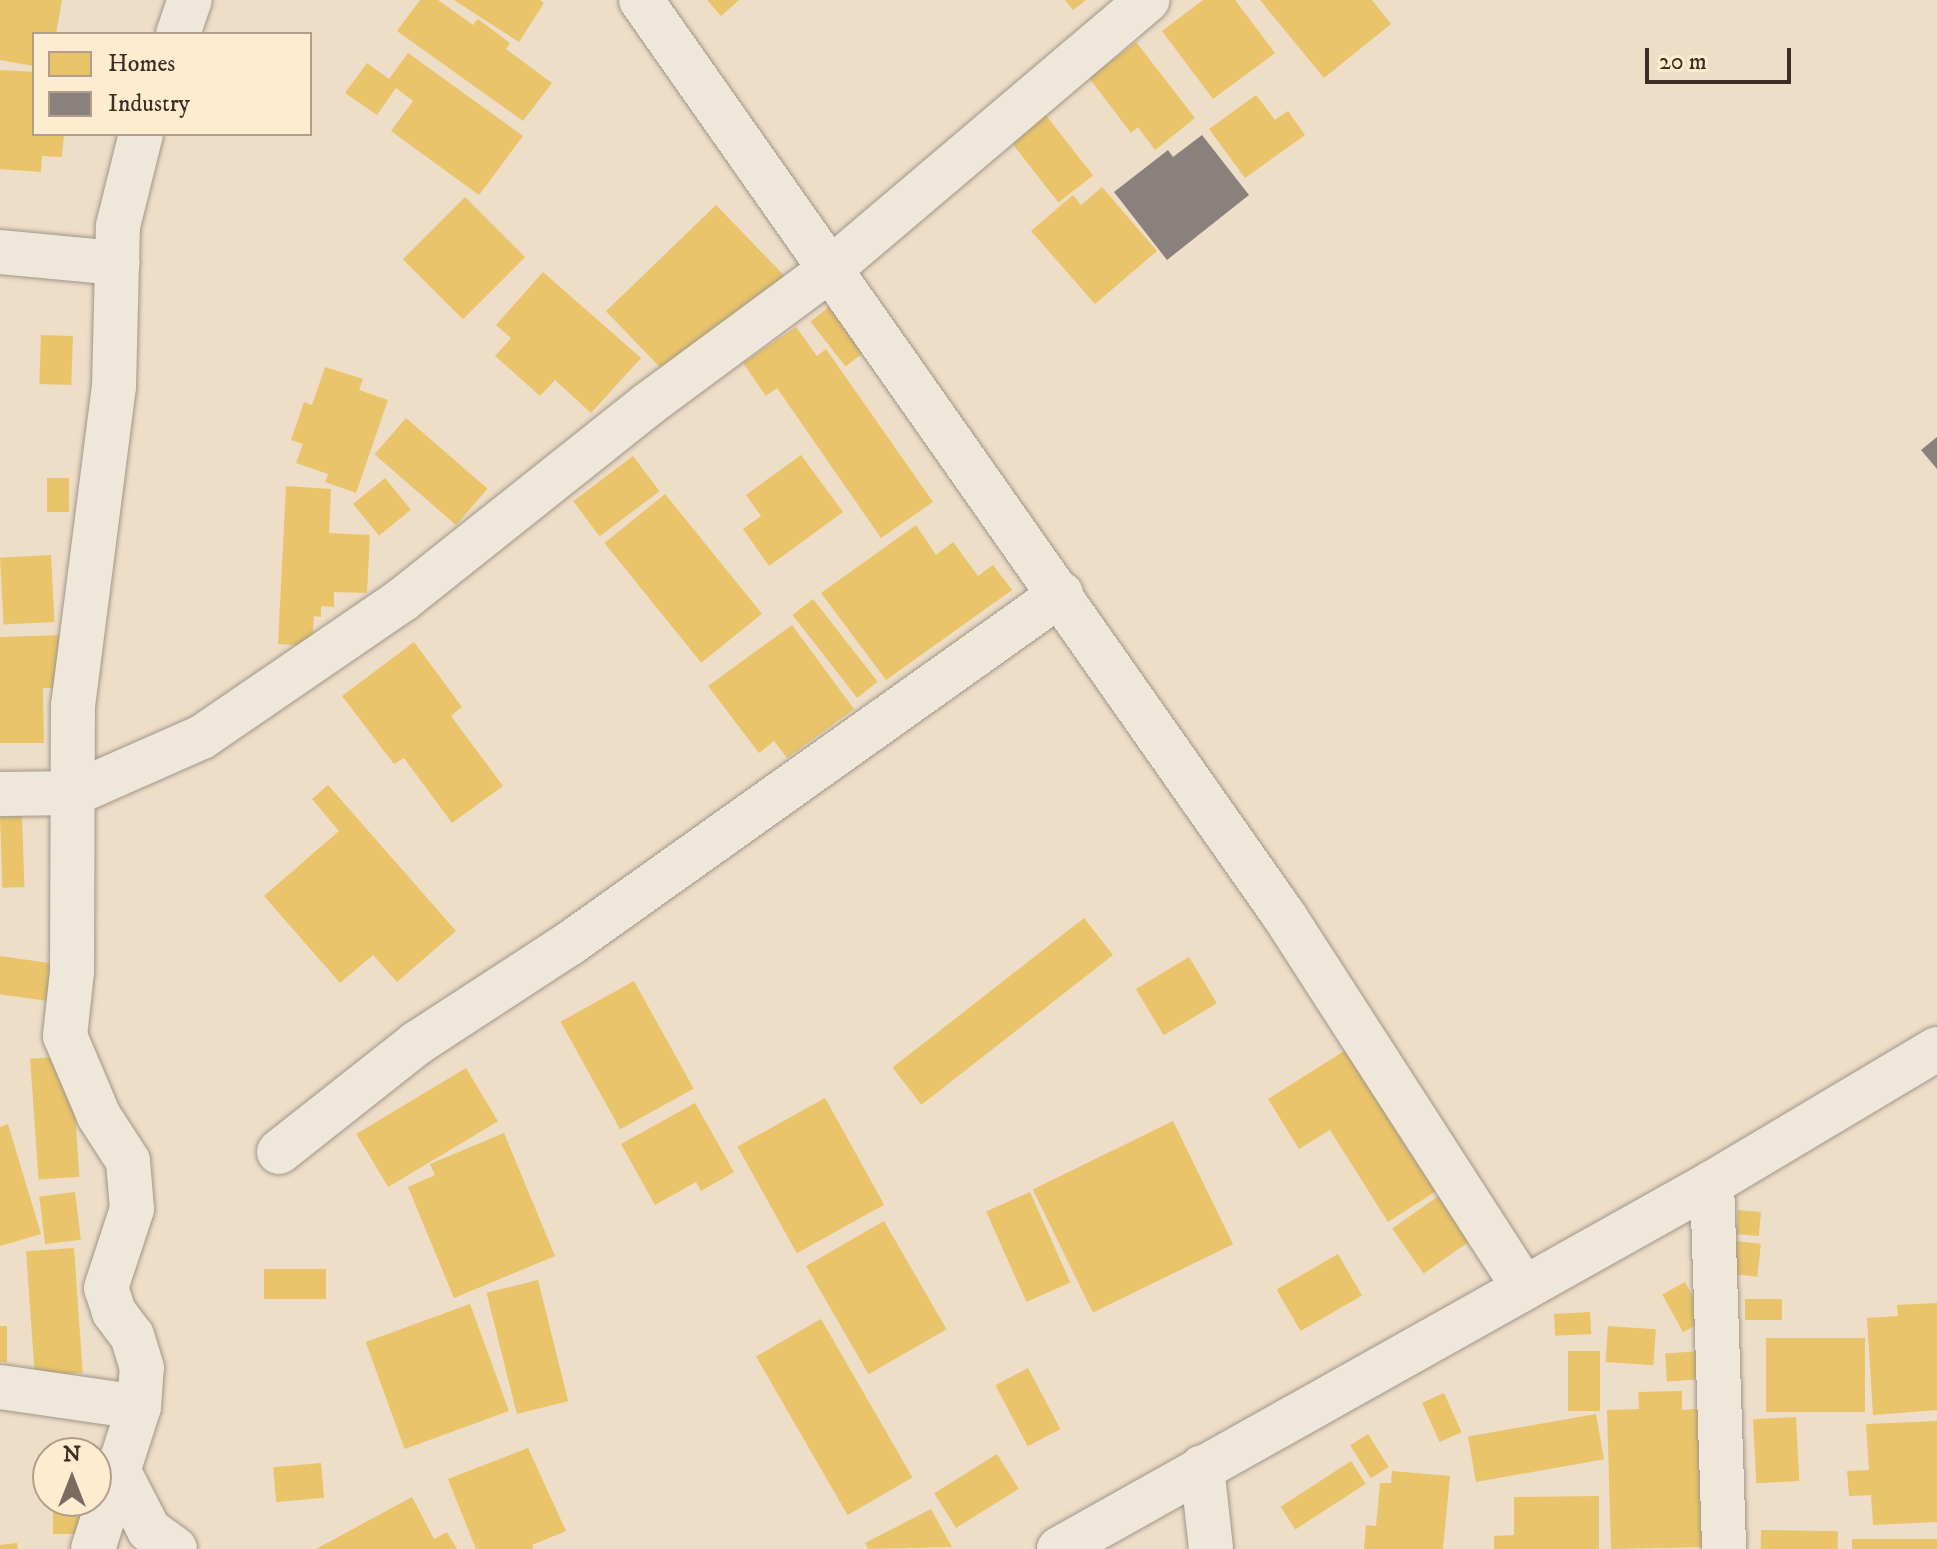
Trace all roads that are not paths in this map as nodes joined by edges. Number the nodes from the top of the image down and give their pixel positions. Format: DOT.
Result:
graph roads {
  1 [pos="190,0"];
  2 [pos="641,0"];
  3 [pos="1148,0"];
  4 [pos="179,32"];
  5 [pos="140,136"];
  6 [pos="0,252"];
  7 [pos="117,263"];
  8 [pos="828,271"];
  9 [pos="1061,594"];
  10 [pos="75,793"];
  11 [pos="0,794"];
  12 [pos="1937,1049"];
  13 [pos="279,1152"];
  14 [pos="1712,1183"];
  15 [pos="1522,1285"];
  16 [pos="0,1387"];
  17 [pos="139,1407"];
  18 [pos="116,1466"];
  19 [pos="1202,1467"];
  20 [pos="93,1549"];
  21 [pos="175,1549"];
  22 [pos="1059,1549"];
  23 [pos="1211,1549"];
  24 [pos="1724,1549"];
  1 -- 4 [label="street"];
  2 -- 8 [label="street"];
  3 -- 8 [label="street"];
  5 -- 7 [label="street"];
  6 -- 7 [label="street"];
  7 -- 10 [label="street"];
  8 -- 9 [label="street"];
  8 -- 10 [label="street"];
  9 -- 13 [label="street"];
  9 -- 15 [label="street"];
  10 -- 11 [label="street"];
  10 -- 17 [label="street"];
  12 -- 14 [label="street"];
  14 -- 15 [label="street"];
  14 -- 24 [label="street"];
  15 -- 19 [label="street"];
  16 -- 17 [label="street"];
  17 -- 18 [label="street"];
  18 -- 20 [label="street"];
  18 -- 21 [label="street"];
  19 -- 22 [label="street"];
  19 -- 23 [label="street"];
}
